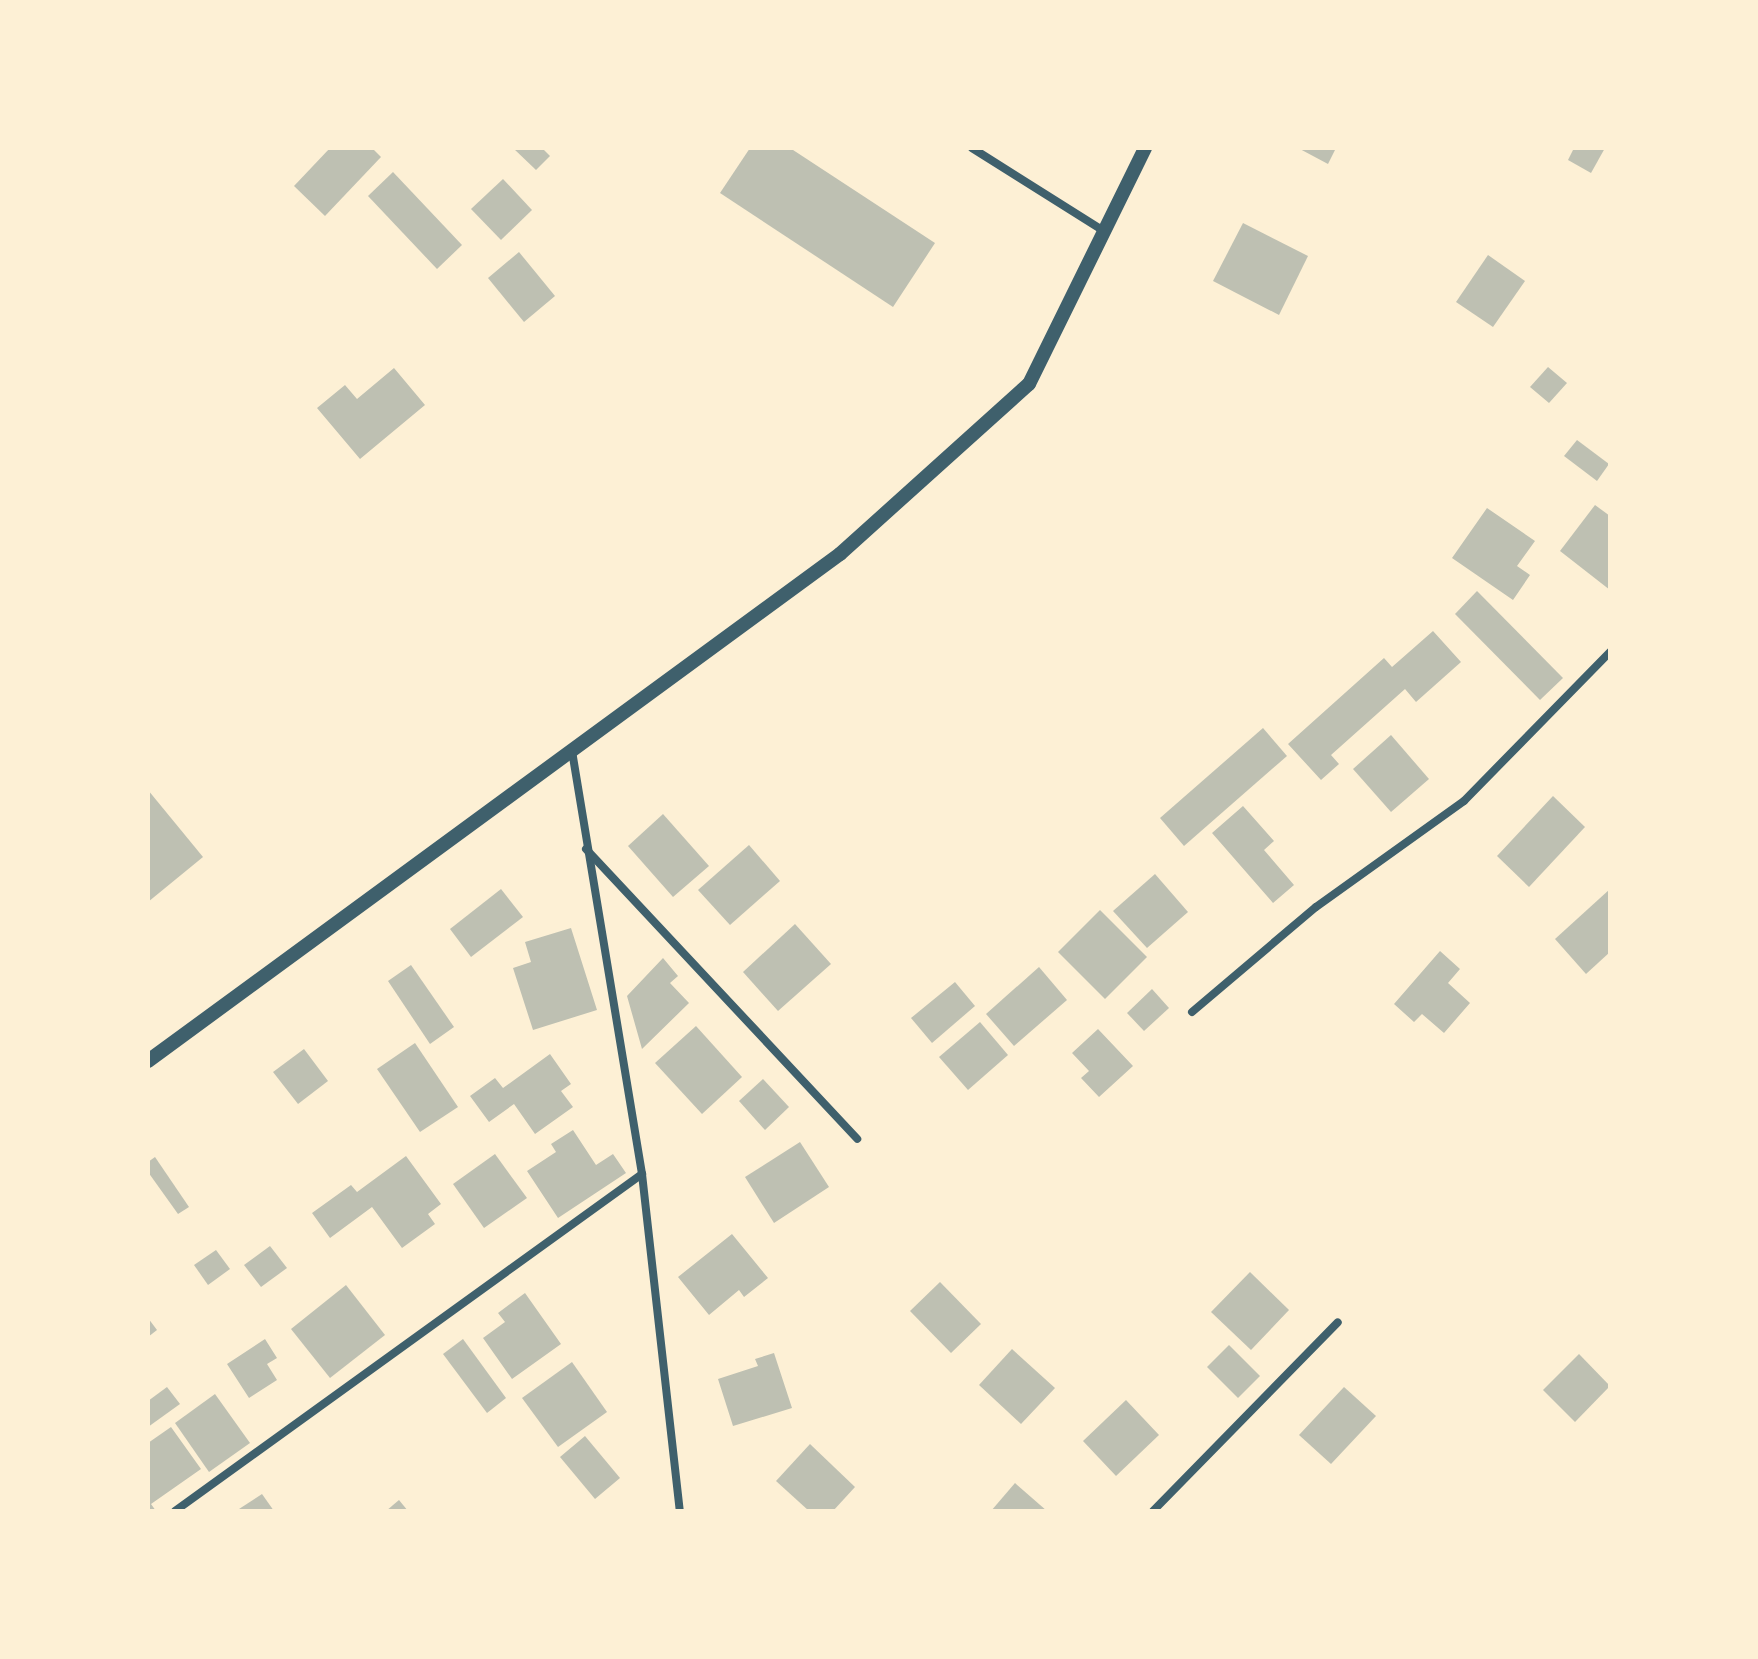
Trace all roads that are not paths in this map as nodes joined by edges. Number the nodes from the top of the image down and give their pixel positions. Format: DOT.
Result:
graph roads {
  1 [pos="972,148"];
  2 [pos="1145,148"];
  3 [pos="1104,231"];
  4 [pos="1610,652"];
  5 [pos="572,750"];
  6 [pos="585,848"];
  7 [pos="1192,1012"];
  8 [pos="148,1061"];
  9 [pos="857,1139"];
  10 [pos="642,1174"];
  11 [pos="1338,1322"];
  12 [pos="175,1511"];
  13 [pos="680,1511"];
  14 [pos="1153,1511"];
  1 -- 3 [label="street"];
  2 -- 3 [label="street"];
  3 -- 5 [label="street"];
  4 -- 7 [label="street"];
  5 -- 6 [label="street"];
  5 -- 8 [label="street"];
  6 -- 9 [label="street"];
  6 -- 10 [label="street"];
  10 -- 12 [label="street"];
  10 -- 13 [label="street"];
  11 -- 14 [label="street"];
}
